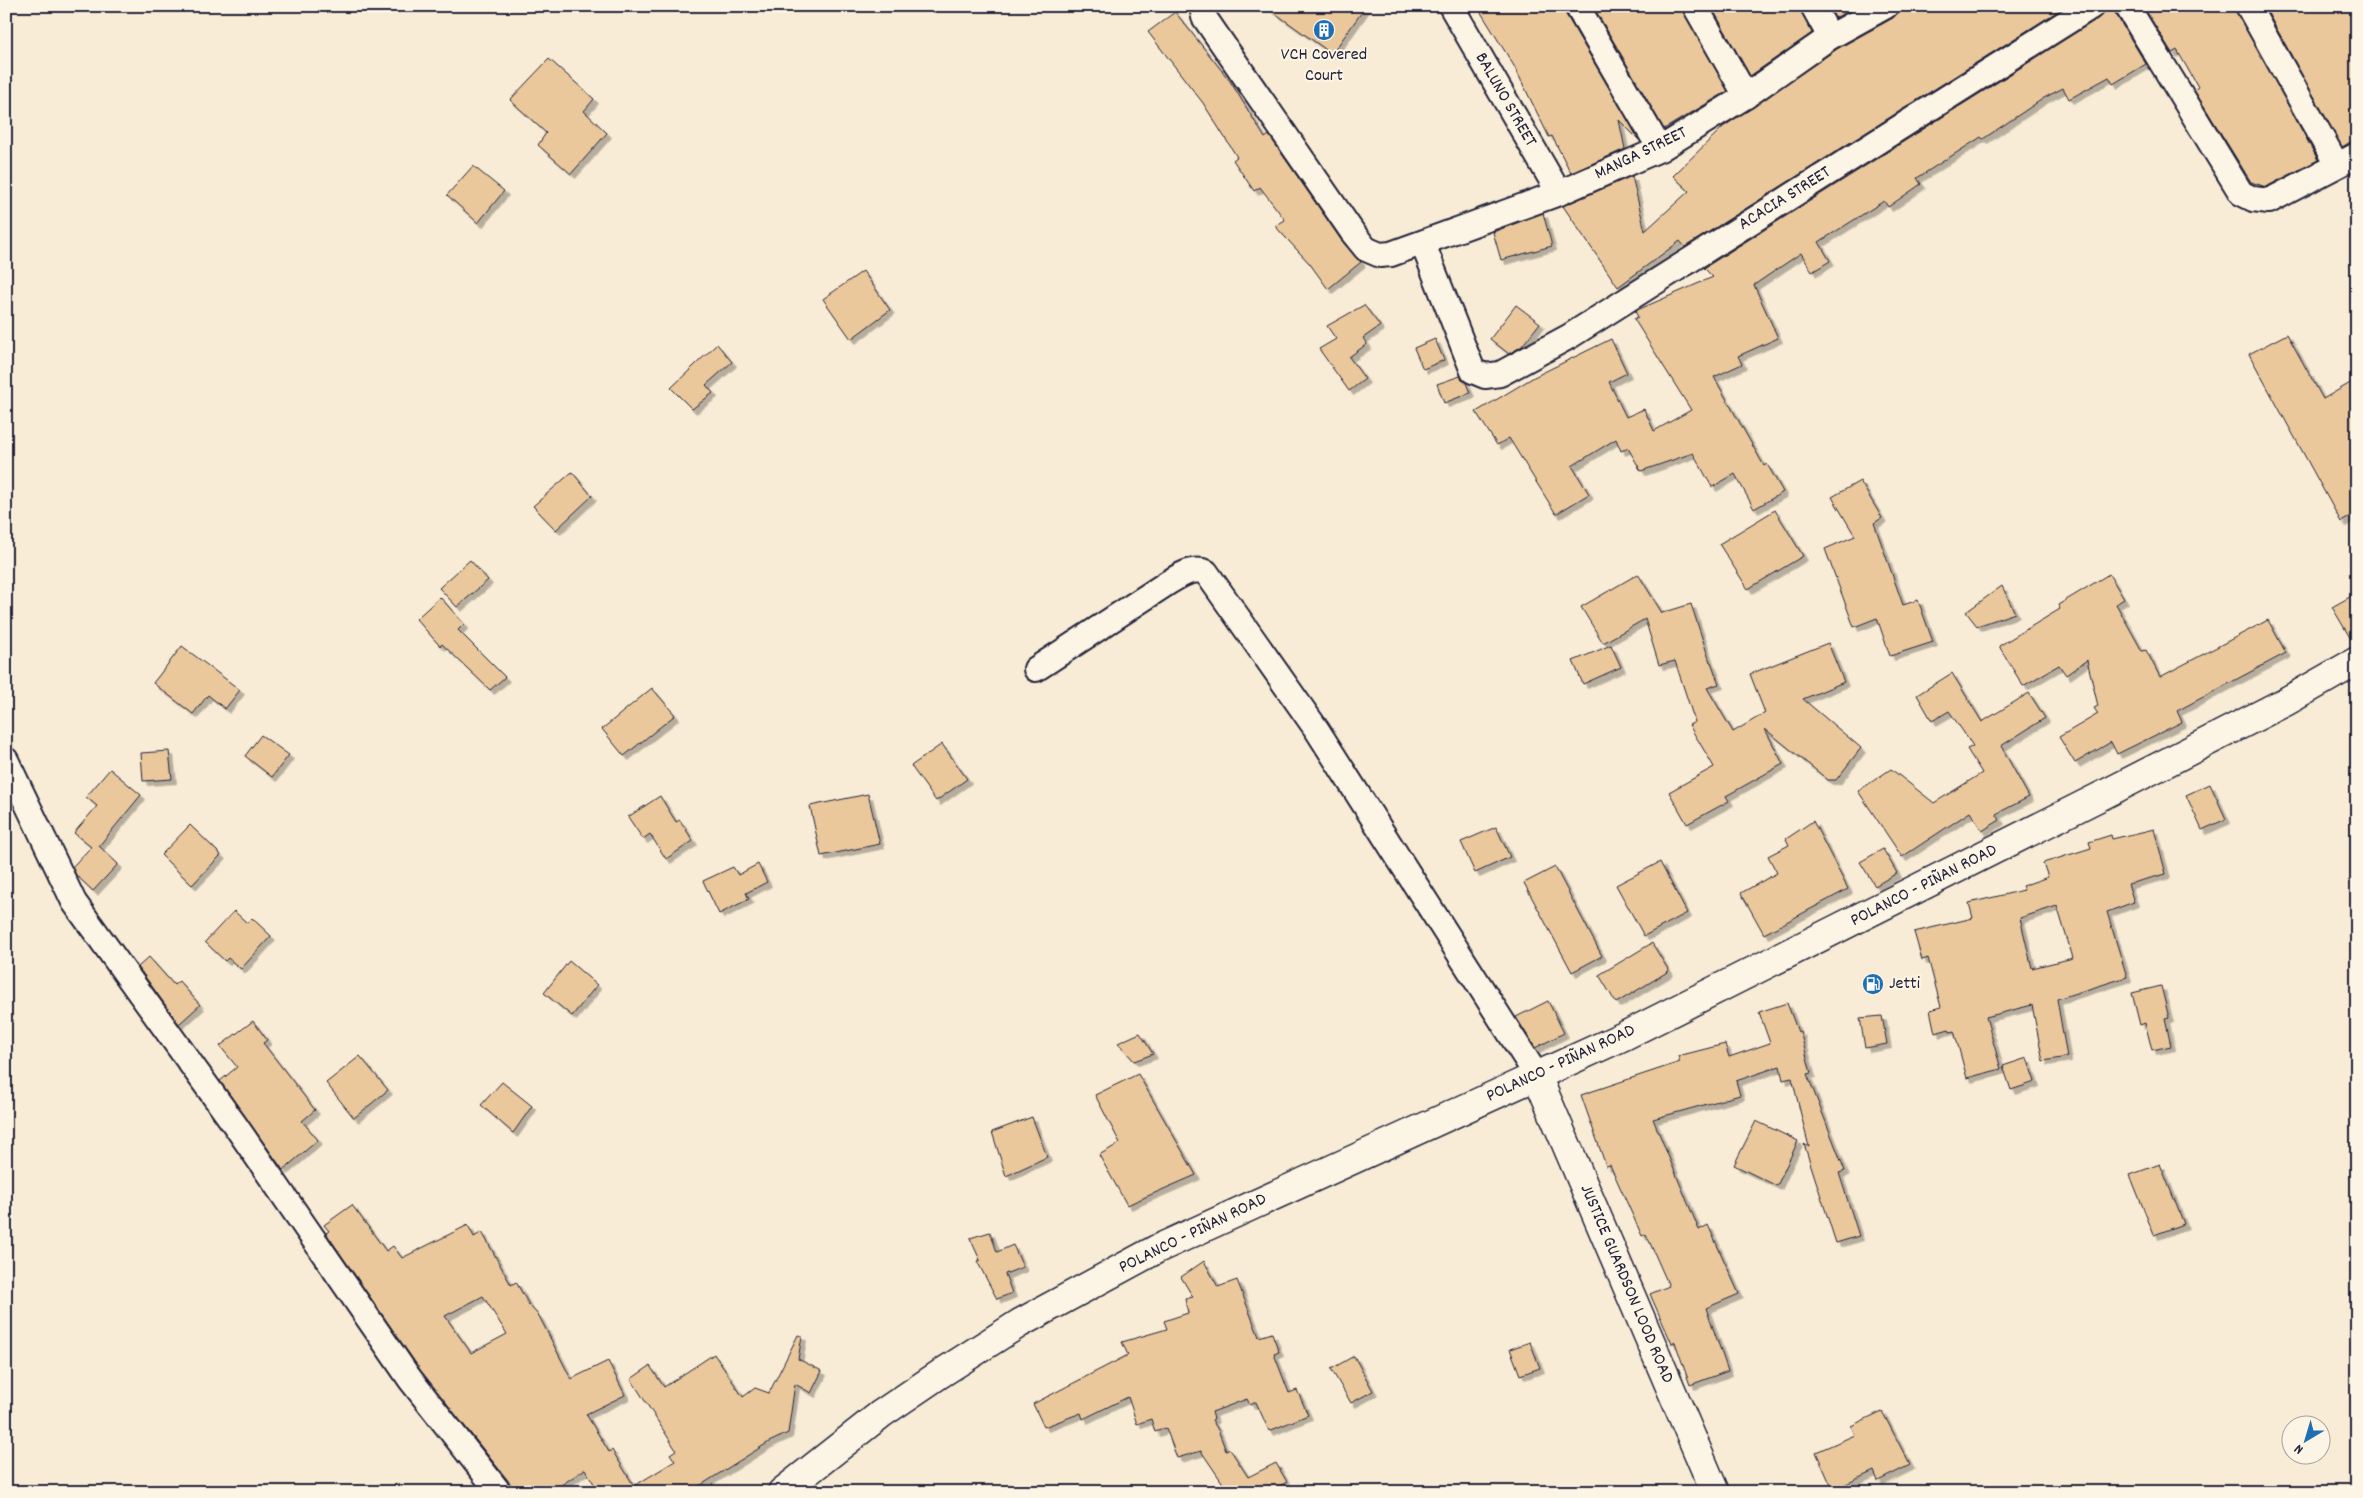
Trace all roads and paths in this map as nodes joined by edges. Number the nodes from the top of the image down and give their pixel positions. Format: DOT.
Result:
graph roads {
  1 [pos="1202,6"];
  2 [pos="1451,6"];
  3 [pos="1577,6"];
  4 [pos="1695,6"];
  5 [pos="1813,6"];
  6 [pos="1886,6"];
  7 [pos="2092,6"];
  8 [pos="2127,6"];
  9 [pos="2248,6"];
  10 [pos="1830,37"];
  11 [pos="1746,96"];
  12 [pos="1660,149"];
  13 [pos="2347,160"];
  14 [pos="1559,193"];
  15 [pos="1423,244"];
  16 [pos="2357,662"];
  17 [pos="1036,668"];
  18 [pos="6,760"];
  19 [pos="1536,1076"];
  20 [pos="499,1492"];
  21 [pos="782,1492"];
  22 [pos="1714,1492"];
  1 -- 15 [label="street, MANGA STREET"];
  2 -- 14 [label="street, BALUNO STREET"];
  3 -- 12 [label="street"];
  4 -- 11 [label="street"];
  5 -- 10 [label="street"];
  6 -- 10 [label="street, MANGA STREET"];
  7 -- 15 [label="street, ACACIA STREET"];
  8 -- 13 [label="street"];
  9 -- 13 [label="street"];
  10 -- 11 [label="street, MANGA STREET"];
  11 -- 12 [label="street, MANGA STREET"];
  12 -- 14 [label="street, MANGA STREET"];
  14 -- 15 [label="street, MANGA STREET"];
  16 -- 19 [label="main road, POLANCO - PIÑAN ROAD"];
  17 -- 19 [label="street"];
  18 -- 20 [label="street"];
  19 -- 21 [label="main road, POLANCO - PIÑAN ROAD"];
  19 -- 22 [label="main road, JUSTICE GUARDSON LOOD ROAD"];
}
